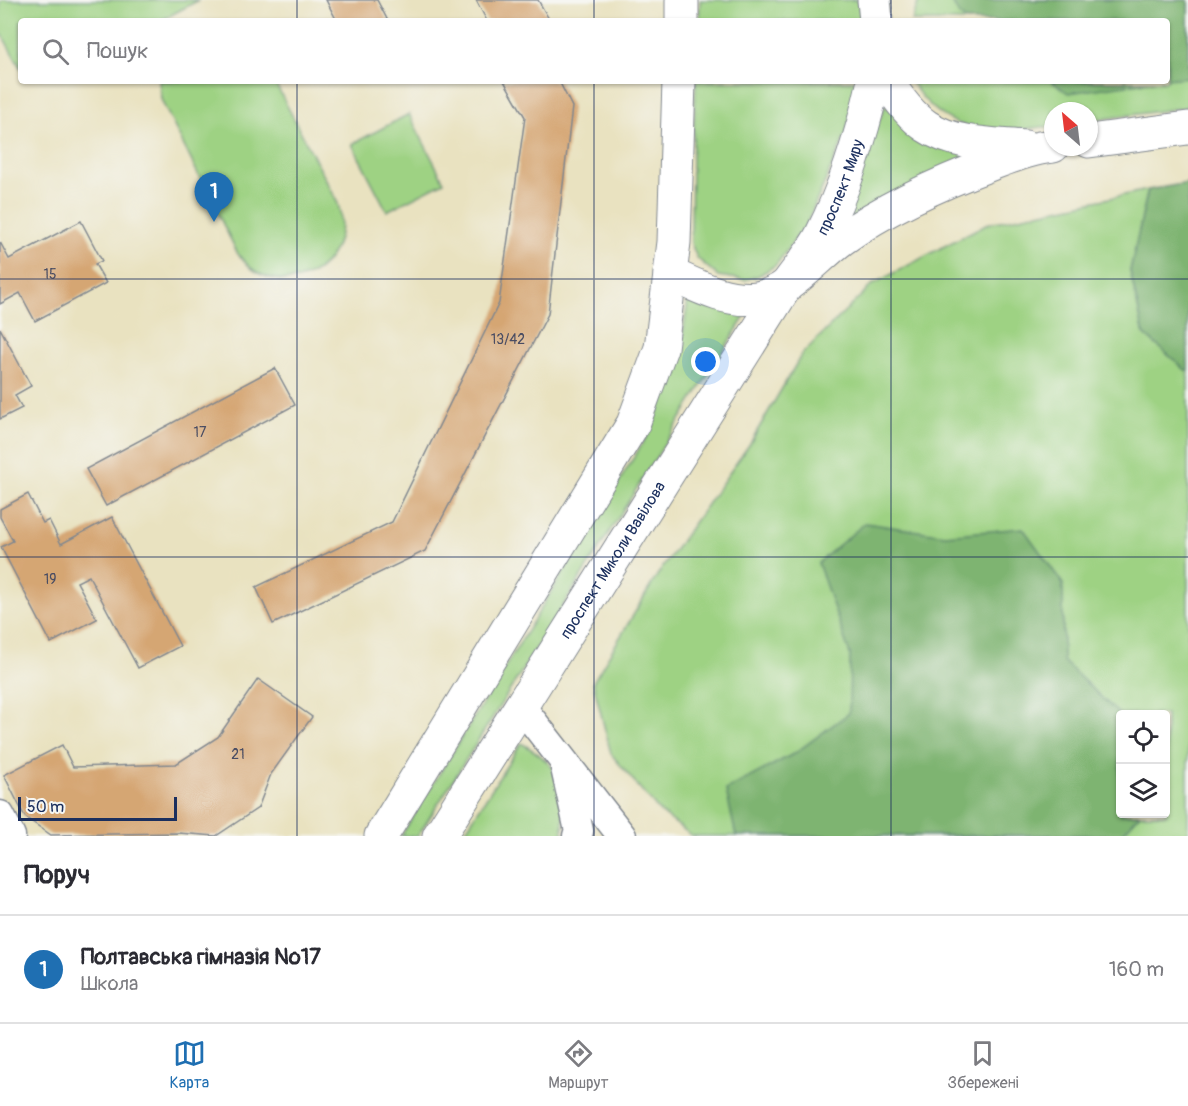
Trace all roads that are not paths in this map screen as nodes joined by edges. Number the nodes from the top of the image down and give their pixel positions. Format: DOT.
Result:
graph roads {
  1 [pos="682,0"];
  2 [pos="874,0"];
  3 [pos="681,18"];
  4 [pos="876,18"];
  5 [pos="679,84"];
  6 [pos="873,84"];
  7 [pos="889,84"];
  8 [pos="1188,128"];
  9 [pos="1098,140"];
  10 [pos="1044,147"];
  11 [pos="670,274"];
  12 [pos="786,286"];
  13 [pos="520,705"];
  14 [pos="563,760"];
  15 [pos="0,815"];
  16 [pos="11,836"];
  17 [pos="381,836"];
  18 [pos="439,836"];
  19 [pos="577,836"];
  20 [pos="622,836"];
  1 -- 3 [label="main road"];
  2 -- 4 [label="main road"];
  5 -- 11 [label="main road"];
  6 -- 12 [label="main road, проспект Миру"];
  7 -- 10 [label="main road"];
  8 -- 9 [label="main road"];
  10 -- 12 [label="main road"];
  11 -- 12 [label="main road"];
  11 -- 17 [label="main road"];
  12 -- 13 [label="main road, проспект Миколи Вавілова"];
  13 -- 14 [label="street"];
  13 -- 18 [label="main road, проспект Миколи Вавілова"];
  14 -- 19 [label="street"];
  14 -- 20 [label="street"];
  15 -- 16 [label="street"];
}
